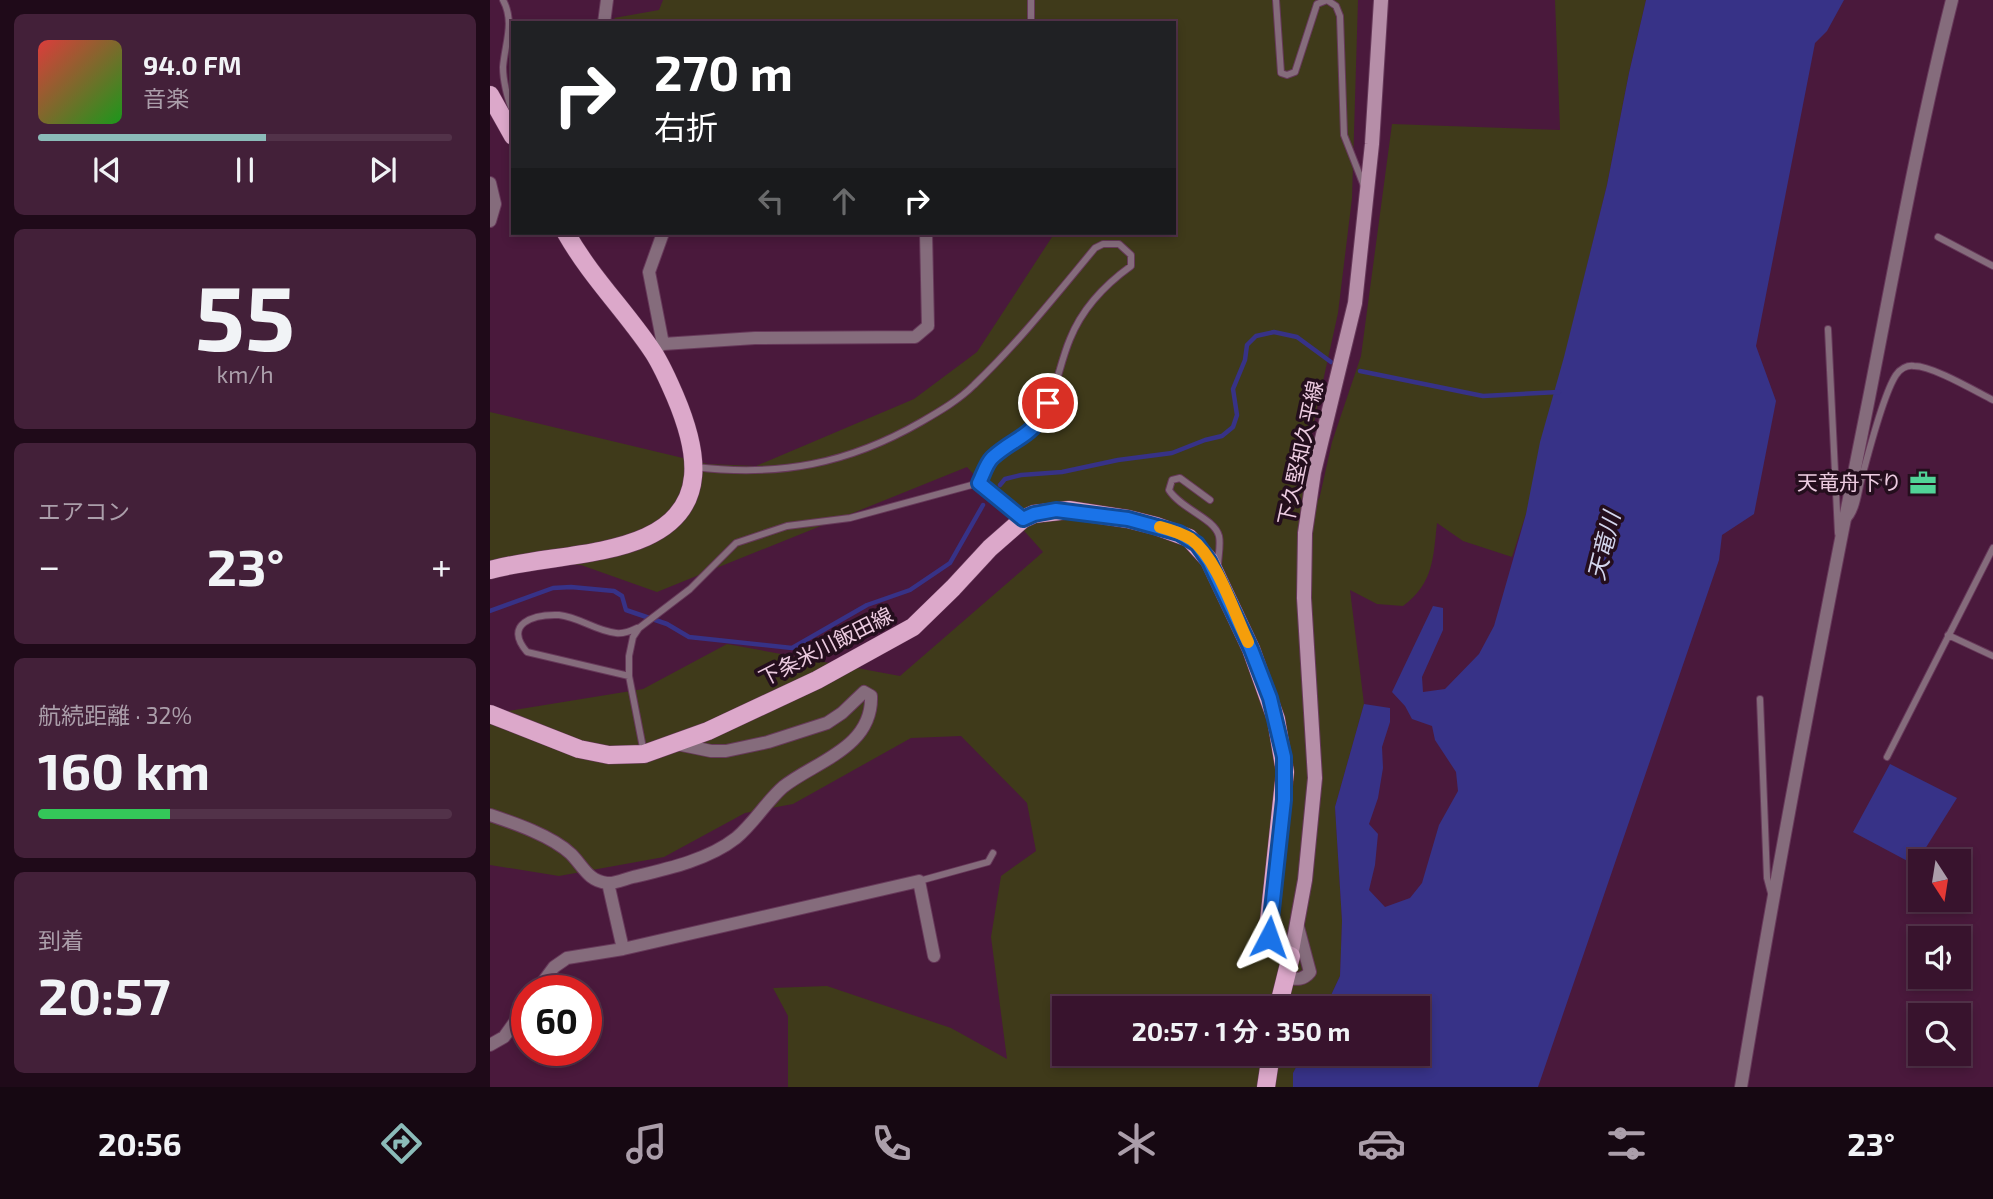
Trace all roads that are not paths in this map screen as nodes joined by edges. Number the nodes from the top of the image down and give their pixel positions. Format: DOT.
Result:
graph roads {
  1 [pos="503,0"];
  2 [pos="607,0"];
  3 [pos="1031,0"];
  4 [pos="1276,0"];
  5 [pos="1381,0"];
  6 [pos="1952,0"];
  7 [pos="604,21"];
  8 [pos="1031,21"];
  9 [pos="490,95"];
  10 [pos="511,103"];
  11 [pos="511,132"];
  12 [pos="490,183"];
  13 [pos="1367,192"];
  14 [pos="490,221"];
  15 [pos="567,235"];
  16 [pos="662,235"];
  17 [pos="926,235"];
  18 [pos="1938,237"];
  19 [pos="1993,266"];
  20 [pos="1828,329"];
  21 [pos="657,347"];
  22 [pos="1993,400"];
  23 [pos="695,467"];
  24 [pos="1862,474"];
  25 [pos="1888,480"];
  26 [pos="979,483"];
  27 [pos="1210,500"];
  28 [pos="1023,519"];
  29 [pos="1844,523"];
  30 [pos="1993,548"];
  31 [pos="1838,549"];
  32 [pos="490,570"];
  33 [pos="1218,578"];
  34 [pos="641,626"];
  35 [pos="1948,635"];
  36 [pos="1993,656"];
  37 [pos="629,676"];
  38 [pos="1760,699"];
  39 [pos="490,714"];
  40 [pos="677,744"];
  41 [pos="644,754"];
  42 [pos="1886,757"];
  43 [pos="490,815"];
  44 [pos="992,853"];
  45 [pos="919,881"];
  46 [pos="608,883"];
  47 [pos="1772,897"];
  48 [pos="1298,926"];
  49 [pos="623,949"];
  50 [pos="934,956"];
  51 [pos="1291,956"];
  52 [pos="548,975"];
  53 [pos="1284,978"];
  54 [pos="1280,996"];
  55 [pos="511,1027"];
  56 [pos="490,1045"];
  57 [pos="1269,1066"];
  58 [pos="1266,1087"];
  59 [pos="1741,1087"];
  1 -- 10 [label="lane"];
  2 -- 7 [label="street"];
  3 -- 8 [label="lane"];
  4 -- 13 [label="lane"];
  5 -- 13 [label="main road, 下久堅知久平線"];
  6 -- 29 [label="street"];
  9 -- 11 [label="main road"];
  12 -- 14 [label="street"];
  13 -- 48 [label="main road, 下久堅知久平線"];
  15 -- 21 [label="main road"];
  16 -- 21 [label="street"];
  17 -- 21 [label="street"];
  18 -- 19 [label="lane"];
  20 -- 31 [label="lane"];
  21 -- 23 [label="main road"];
  22 -- 24 [label="lane"];
  23 -- 26 [label="lane"];
  23 -- 32 [label="main road"];
  24 -- 25 [label="lane"];
  24 -- 29 [label="lane"];
  26 -- 28 [label="lane"];
  26 -- 34 [label="lane"];
  27 -- 33 [label="lane"];
  28 -- 33 [label="main road, 下条米川飯田線"];
  28 -- 40 [label="main road, 下条米川飯田線"];
  29 -- 31 [label="street"];
  30 -- 35 [label="lane"];
  31 -- 47 [label="street"];
  33 -- 51 [label="main road, 下条米川飯田線"];
  34 -- 37 [label="lane"];
  34 -- 37 [label="lane"];
  35 -- 36 [label="lane"];
  35 -- 42 [label="lane"];
  37 -- 41 [label="lane"];
  38 -- 47 [label="lane"];
  39 -- 41 [label="main road, 下条米川飯田線"];
  40 -- 41 [label="main road, 下条米川飯田線"];
  40 -- 46 [label="street"];
  43 -- 46 [label="street"];
  44 -- 45 [label="lane"];
  45 -- 49 [label="street"];
  45 -- 50 [label="street"];
  46 -- 49 [label="street"];
  47 -- 59 [label="street"];
  48 -- 51 [label="main road, 下久堅知久平線"];
  48 -- 53 [label="street"];
  49 -- 52 [label="street"];
  51 -- 53 [label="main road"];
  53 -- 54 [label="main road"];
  55 -- 56 [label="street"];
  57 -- 58 [label="main road"];
}
